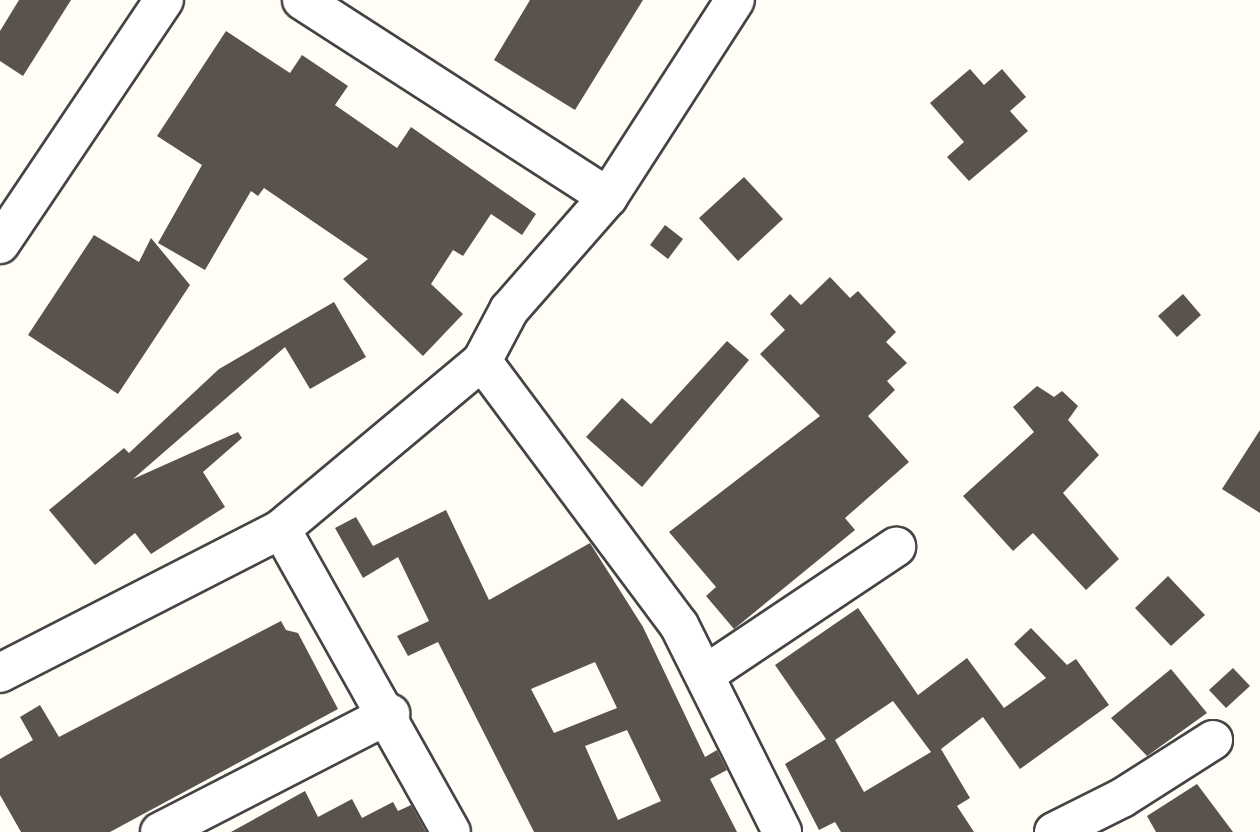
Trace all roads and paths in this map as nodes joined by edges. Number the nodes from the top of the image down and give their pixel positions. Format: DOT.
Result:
graph roads {
  1 [pos="164,0"];
  2 [pos="302,0"];
  3 [pos="736,0"];
  4 [pos="608,197"];
  5 [pos="0,244"];
  6 [pos="482,361"];
  7 [pos="281,529"];
  8 [pos="896,547"];
  9 [pos="0,673"];
  10 [pos="706,674"];
  11 [pos="390,714"];
  12 [pos="1213,740"];
  13 [pos="160,832"];
  14 [pos="451,832"];
  15 [pos="782,832"];
  16 [pos="1054,832"];
  1 -- 5 [label="street"];
  2 -- 4 [label="street"];
  3 -- 4 [label="street"];
  4 -- 6 [label="street"];
  6 -- 7 [label="street"];
  6 -- 10 [label="street"];
  7 -- 9 [label="street"];
  7 -- 11 [label="street"];
  8 -- 10 [label="street"];
  10 -- 15 [label="street"];
  11 -- 13 [label="street"];
  11 -- 14 [label="street"];
  12 -- 16 [label="street"];
}
